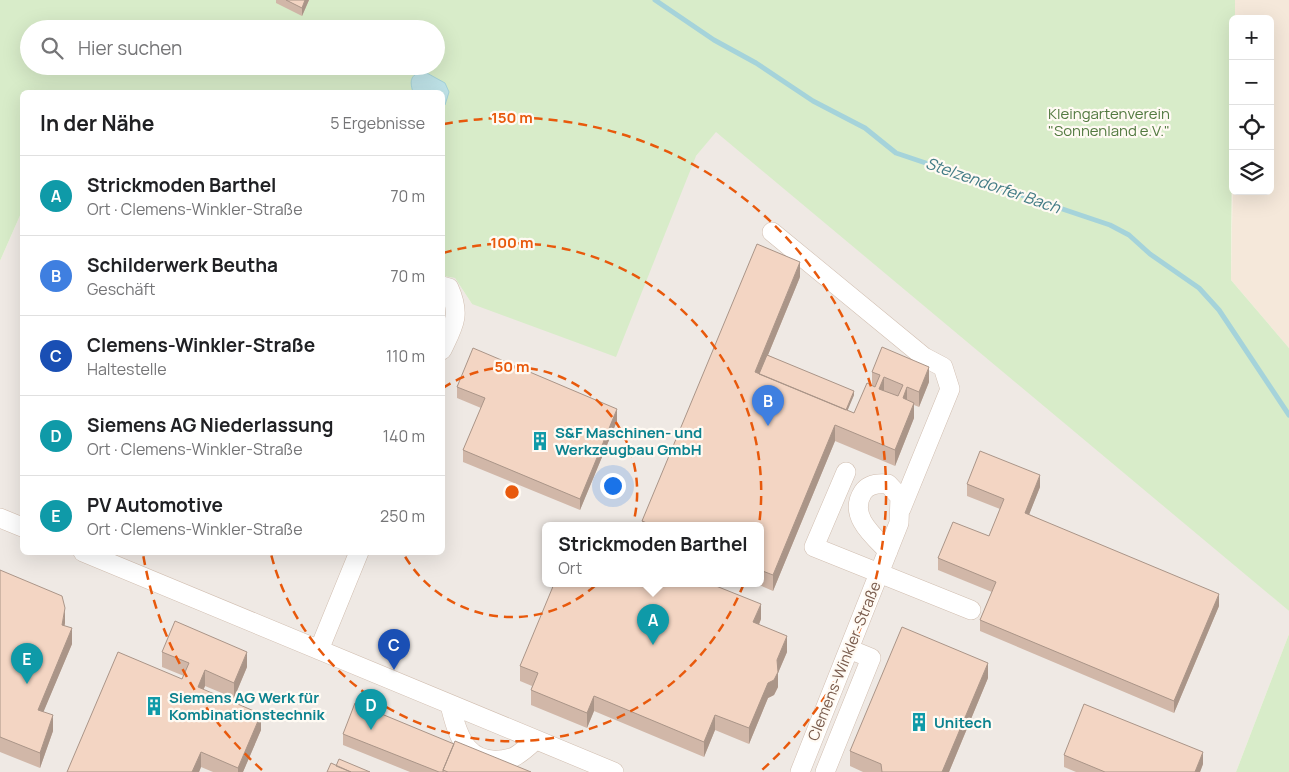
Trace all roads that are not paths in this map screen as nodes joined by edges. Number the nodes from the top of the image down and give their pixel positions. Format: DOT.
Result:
graph roads {
  1 [pos="772,232"];
  2 [pos="445,287"];
  3 [pos="445,343"];
  4 [pos="846,472"];
  5 [pos="901,509"];
  6 [pos="0,518"];
  7 [pos="20,526"];
  8 [pos="888,551"];
  9 [pos="90,555"];
  10 [pos="358,555"];
  11 [pos="879,574"];
  12 [pos="970,610"];
  13 [pos="849,649"];
  14 [pos="318,650"];
  15 [pos="450,705"];
  16 [pos="536,740"];
  17 [pos="614,772"];
  18 [pos="800,772"];
  19 [pos="826,772"];
  1 -- 5 [label="street, Clemens-Winkler-Straße"];
  2 -- 3 [label="street"];
  4 -- 11 [label="street"];
  5 -- 8 [label="street, Clemens-Winkler-Straße"];
  5 -- 8 [label="street"];
  6 -- 7 [label="street"];
  8 -- 11 [label="street, Clemens-Winkler-Straße"];
  9 -- 14 [label="street"];
  10 -- 14 [label="street"];
  11 -- 12 [label="street"];
  11 -- 13 [label="street, Clemens-Winkler-Straße"];
  13 -- 18 [label="street, Clemens-Winkler-Straße"];
  13 -- 19 [label="street"];
  14 -- 15 [label="street"];
  15 -- 16 [label="street"];
  15 -- 16 [label="street"];
  16 -- 17 [label="street"];
}
